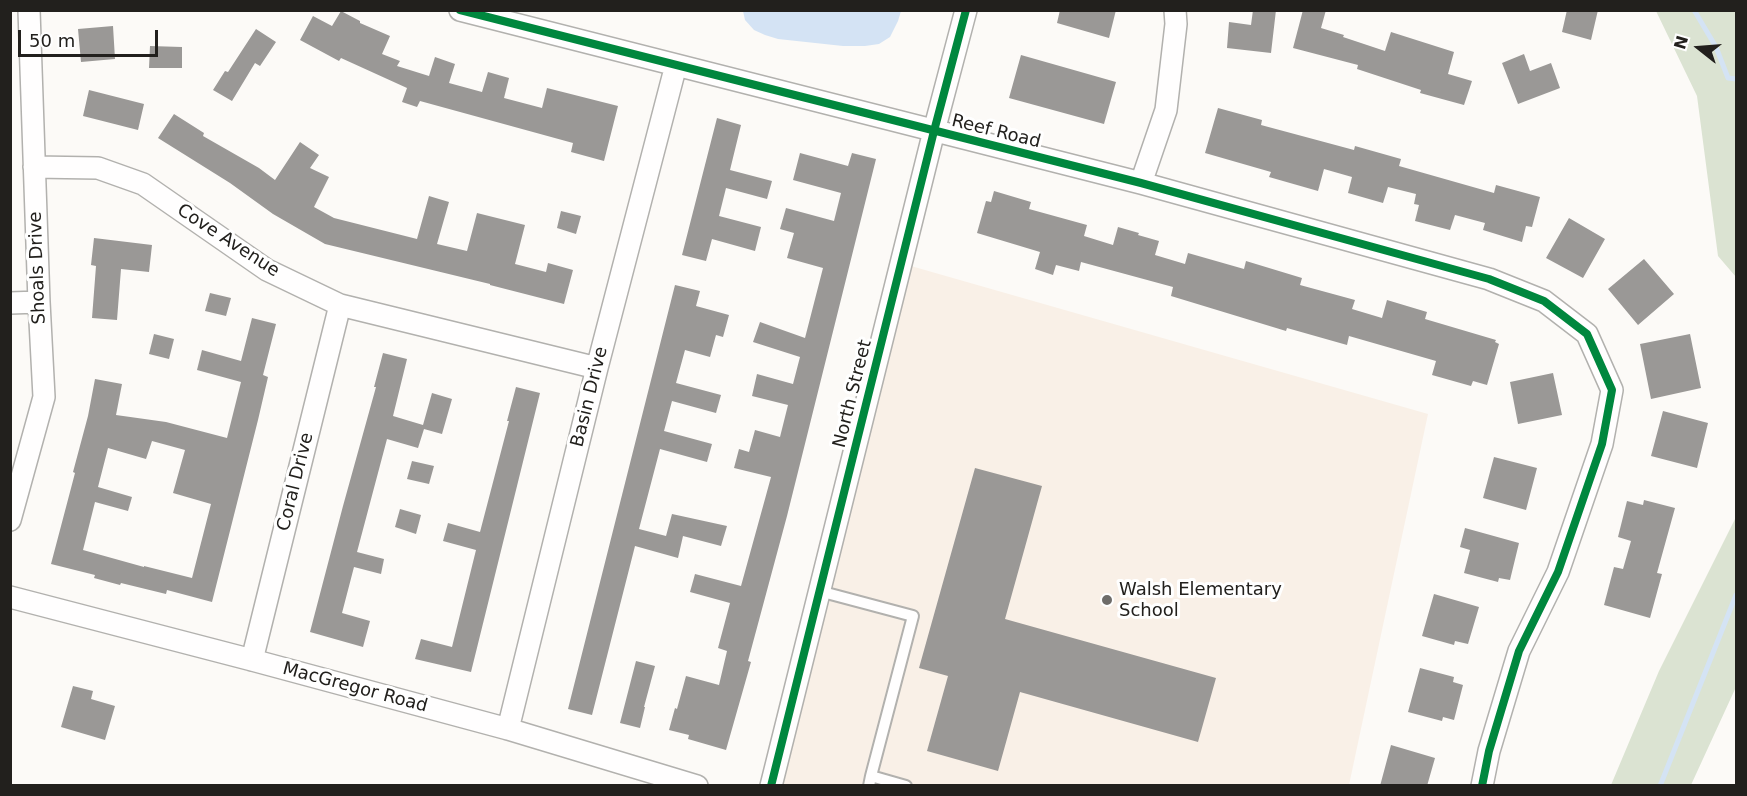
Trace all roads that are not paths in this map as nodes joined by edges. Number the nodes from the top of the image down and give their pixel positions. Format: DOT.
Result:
graph roads {
  1 [pos="29,10"];
  2 [pos="460,10"];
  3 [pos="966,10"];
  4 [pos="1175,10"];
  5 [pos="676,65"];
  6 [pos="934,131"];
  7 [pos="34,167"];
  8 [pos="1142,183"];
  9 [pos="39,302"];
  10 [pos="10,303"];
  11 [pos="340,305"];
  12 [pos="597,368"];
  13 [pos="10,520"];
  14 [pos="819,591"];
  15 [pos="10,597"];
  16 [pos="252,660"];
  17 [pos="508,729"];
  18 [pos="870,781"];
  19 [pos="697,786"];
  20 [pos="771,786"];
  21 [pos="906,786"];
  22 [pos="1482,786"];
  1 -- 7 [label="street, Shoals Drive"];
  2 -- 5 [label="street, Reef Road"];
  3 -- 6 [label="street, North Street"];
  4 -- 8 [label="street"];
  5 -- 6 [label="street, Reef Road"];
  5 -- 12 [label="street, Basin Drive"];
  6 -- 8 [label="street, Reef Road"];
  6 -- 14 [label="street, North Street"];
  7 -- 9 [label="street, Shoals Drive"];
  7 -- 11 [label="street, Cove Avenue"];
  8 -- 22 [label="street, Reef Road"];
  9 -- 10 [label="street"];
  9 -- 13 [label="street, Shoals Drive"];
  11 -- 12 [label="street, Cove Avenue"];
  11 -- 16 [label="street, Coral Drive"];
  12 -- 17 [label="street, Basin Drive"];
  14 -- 18 [label="lane"];
  14 -- 20 [label="street, North Street"];
  15 -- 16 [label="street, MacGregor Road"];
  16 -- 17 [label="street, MacGregor Road"];
  17 -- 19 [label="street, MacGregor Road"];
  18 -- 21 [label="lane"];
}
